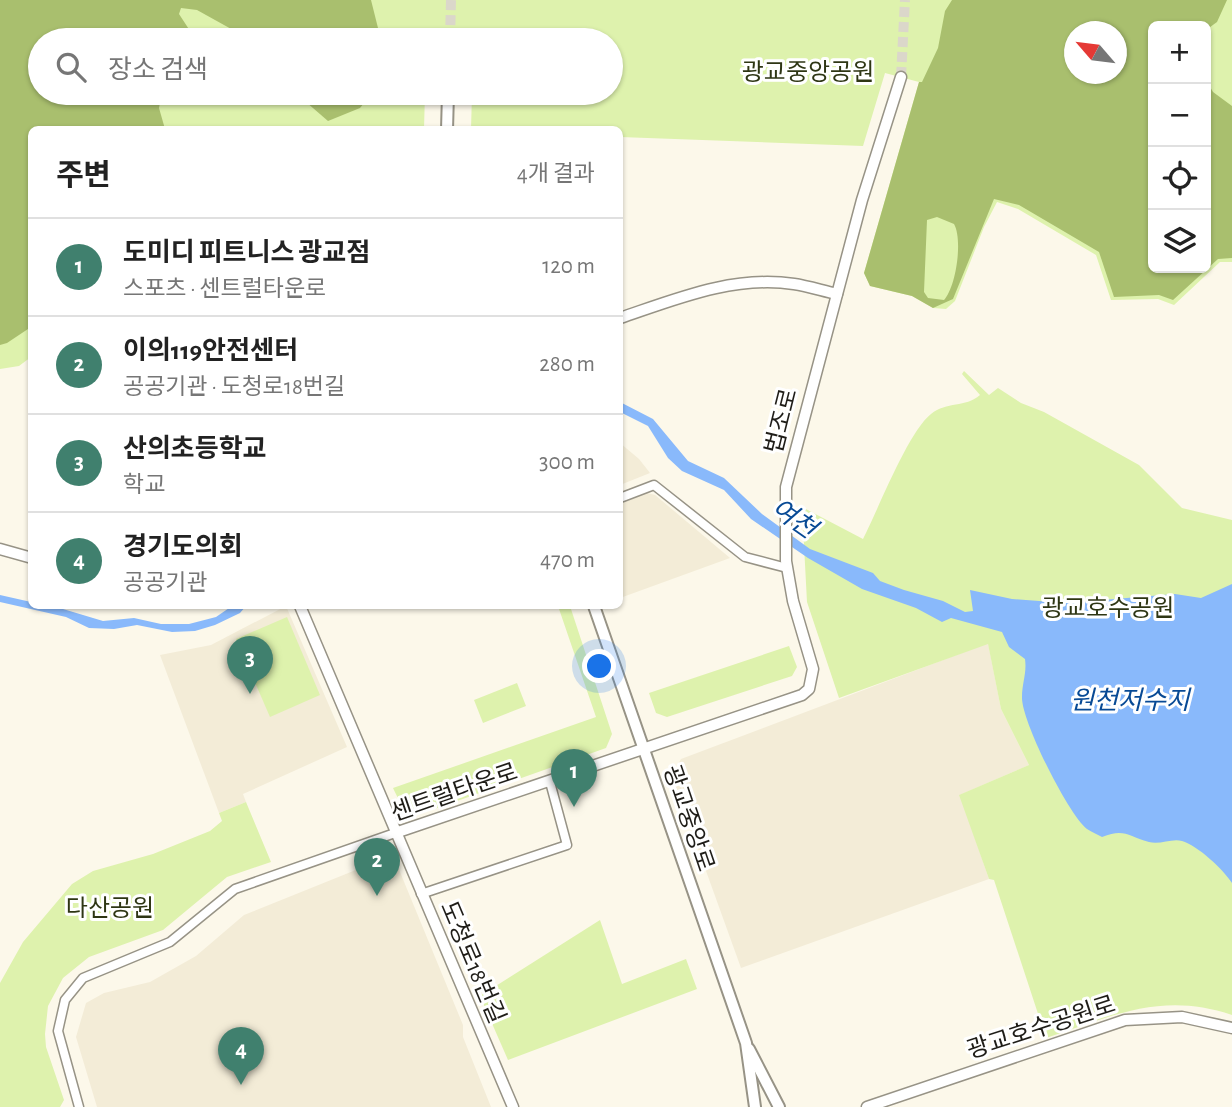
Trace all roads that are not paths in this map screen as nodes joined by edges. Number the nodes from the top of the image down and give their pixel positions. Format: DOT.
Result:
graph roads {
  1 [pos="901,78"];
  2 [pos="448,105"];
  3 [pos="447,126"];
  4 [pos="837,293"];
  5 [pos="623,317"];
  6 [pos="623,497"];
  7 [pos="0,549"];
  8 [pos="28,557"];
  9 [pos="786,565"];
  10 [pos="301,609"];
  11 [pos="595,609"];
  12 [pos="643,750"];
  13 [pos="550,782"];
  14 [pos="395,833"];
  15 [pos="421,894"];
  16 [pos="1232,1028"];
  17 [pos="746,1043"];
  18 [pos="79,1107"];
  19 [pos="513,1107"];
  20 [pos="755,1107"];
  21 [pos="779,1107"];
  22 [pos="867,1107"];
  1 -- 4 [label="street, 법조로"];
  2 -- 3 [label="main road"];
  4 -- 5 [label="street"];
  4 -- 9 [label="street, 법조로"];
  6 -- 9 [label="street"];
  7 -- 8 [label="street"];
  9 -- 12 [label="street, 법조로"];
  10 -- 14 [label="street, 도청로18번길"];
  11 -- 12 [label="main road, 광교중앙로"];
  12 -- 13 [label="street, 센트럴타운로"];
  12 -- 17 [label="main road, 광교중앙로"];
  13 -- 14 [label="street, 센트럴타운로"];
  13 -- 15 [label="street, 센트럴타운로"];
  14 -- 15 [label="street, 도청로18번길"];
  14 -- 18 [label="street, 센트럴타운로"];
  15 -- 19 [label="street, 도청로18번길"];
  16 -- 22 [label="street, 광교호수공원로"];
  17 -- 20 [label="main road, 광교중앙로"];
  17 -- 21 [label="main road, 광교중앙로"];
}
